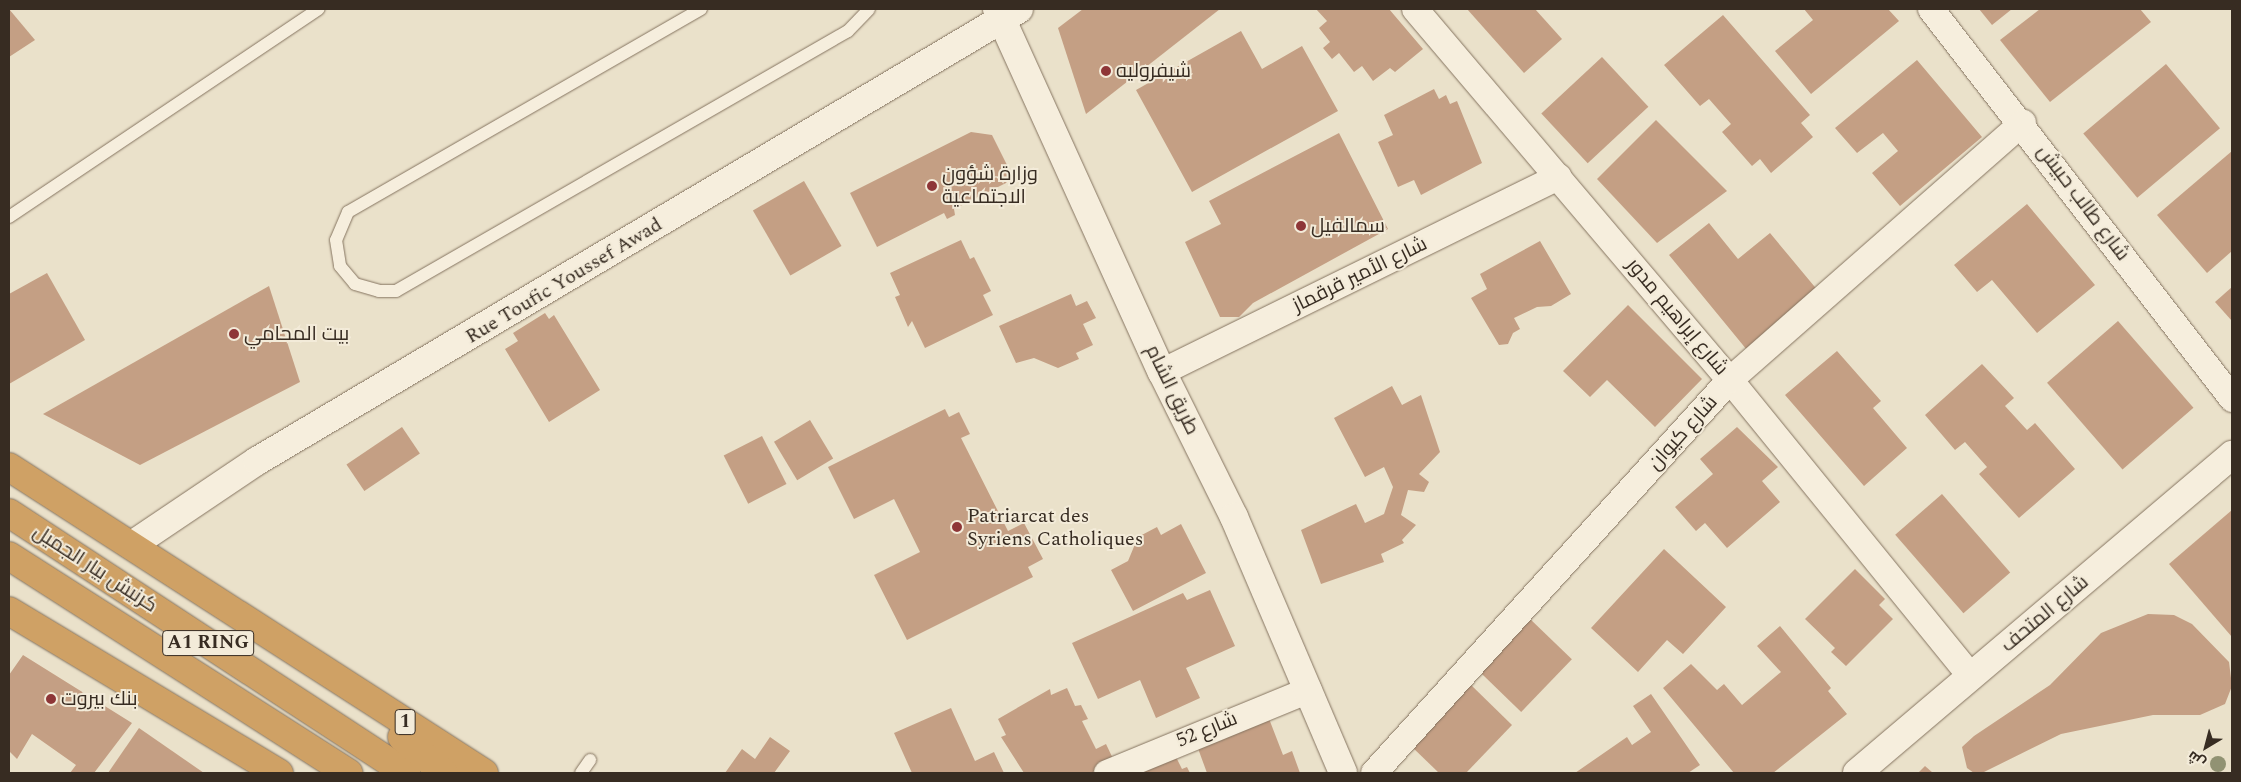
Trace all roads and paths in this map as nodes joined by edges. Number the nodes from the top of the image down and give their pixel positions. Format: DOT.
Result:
graph roads {
  1 [pos="319,9"];
  2 [pos="701,9"];
  3 [pos="869,9"];
  4 [pos="1415,9"];
  5 [pos="1931,9"];
  6 [pos="1006,14"];
  7 [pos="2023,123"];
  8 [pos="1558,177"];
  9 [pos="9,217"];
  10 [pos="1162,372"];
  11 [pos="1730,380"];
  12 [pos="2232,399"];
  13 [pos="2232,455"];
  14 [pos="9,467"];
  15 [pos="9,513"];
  16 [pos="132,545"];
  17 [pos="9,556"];
  18 [pos="9,611"];
  19 [pos="326,670"];
  20 [pos="1971,677"];
  21 [pos="1310,690"];
  22 [pos="590,760"];
  23 [pos="279,773"];
  24 [pos="348,773"];
  25 [pos="406,773"];
  26 [pos="444,773"];
  27 [pos="484,773"];
  28 [pos="581,773"];
  29 [pos="1107,773"];
  30 [pos="1343,773"];
  31 [pos="1374,773"];
  32 [pos="1857,773"];
  1 -- 9 [label="lane"];
  2 -- 3 [label="lane"];
  4 -- 8 [label="street, شارع إبراهيم مدور"];
  5 -- 7 [label="street, شارع طالب حبيش"];
  6 -- 10 [label="street, طريق الشام"];
  6 -- 16 [label="street, Rue Toufic Youssef Awad"];
  7 -- 11 [label="street, شارع كيوان"];
  7 -- 12 [label="street, شارع طالب حبيش"];
  8 -- 10 [label="street, شارع الأمير قرقماز"];
  8 -- 11 [label="street, شارع إبراهيم مدور"];
  10 -- 21 [label="street, طريق الشام"];
  11 -- 20 [label="street, شارع إبراهيم مدور"];
  11 -- 31 [label="street, شارع كيوان"];
  13 -- 20 [label="street, شارع المتحف"];
  14 -- 16 [label="highway"];
  15 -- 25 [label="highway, كرنيش بيار الجميل / A1 RING"];
  16 -- 19 [label="highway"];
  17 -- 24 [label="highway, كرنيش بيار الجميل / A1 RING"];
  18 -- 23 [label="highway"];
  19 -- 26 [label="highway"];
  19 -- 27 [label="highway, 1"];
  20 -- 32 [label="street, شارع المتحف"];
  21 -- 29 [label="street, شارع 52"];
  21 -- 30 [label="street, طريق الشام"];
  22 -- 28 [label="lane"];
}
